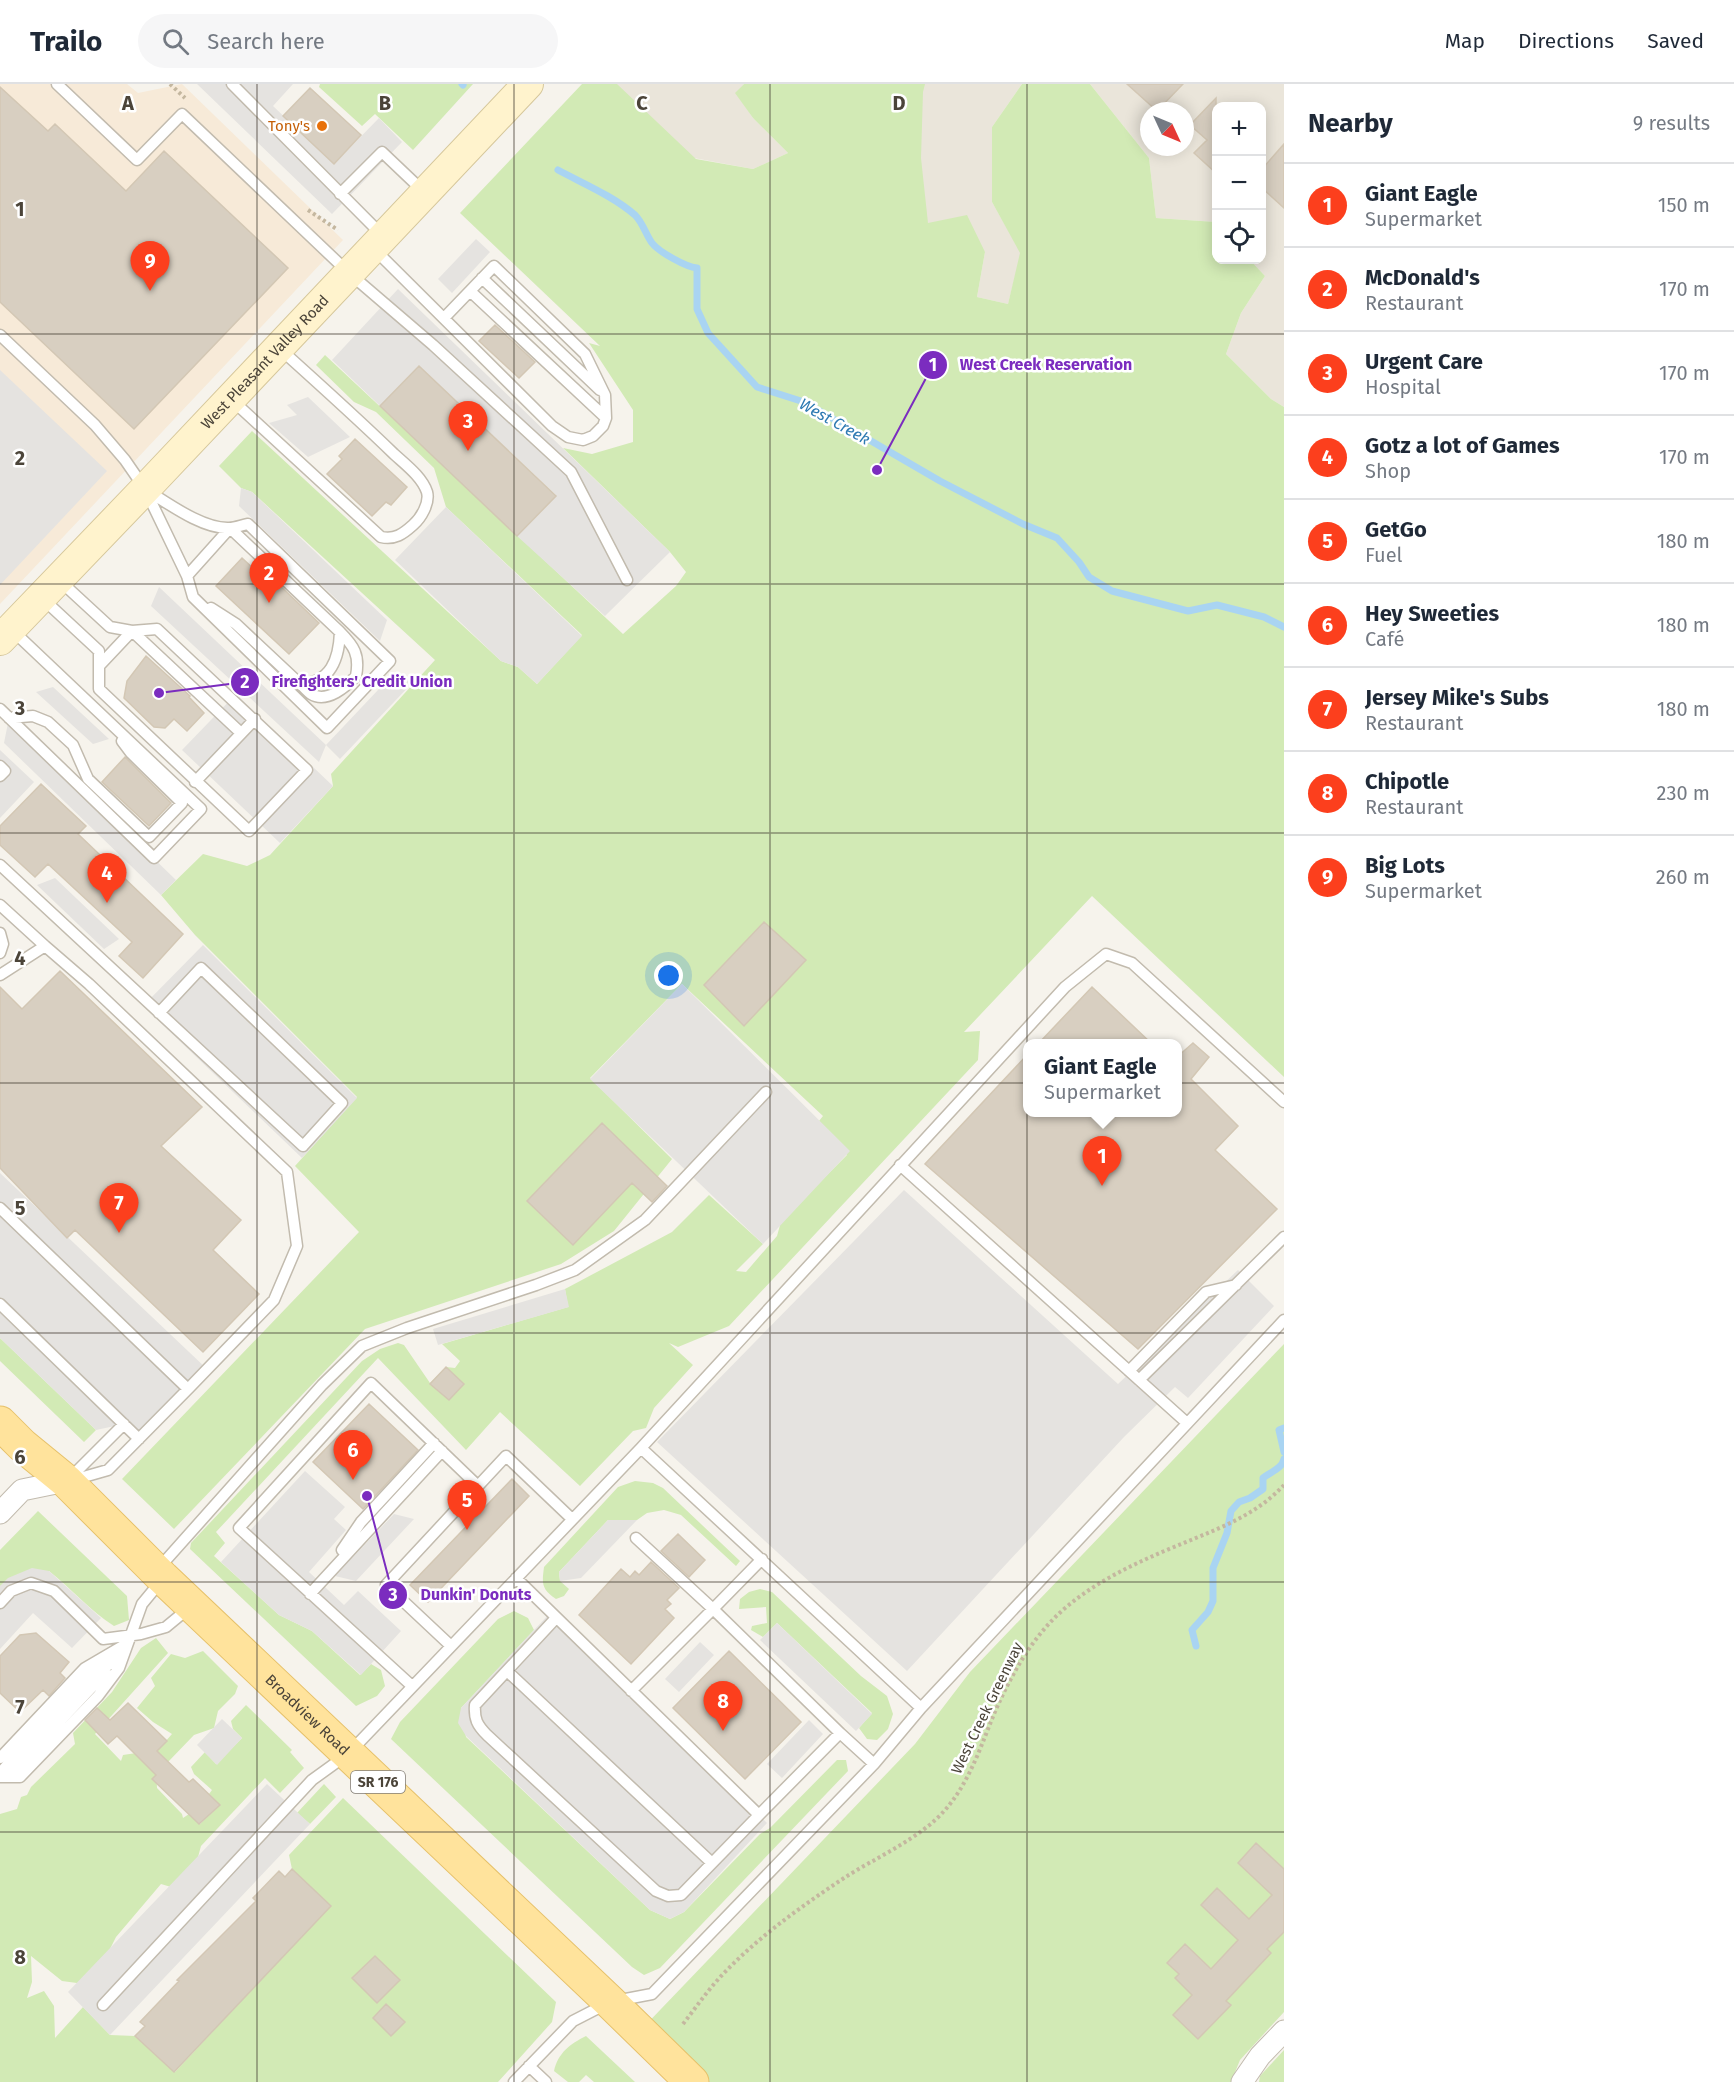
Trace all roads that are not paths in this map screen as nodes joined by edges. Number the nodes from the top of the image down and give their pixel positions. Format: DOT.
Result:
graph roads {
  1 [pos="57,84"];
  2 [pos="232,84"];
  3 [pos="528,84"];
  4 [pos="425,193"];
  5 [pos="340,194"];
  6 [pos="378,242"];
  7 [pos="349,273"];
  8 [pos="482,278"];
  9 [pos="470,291"];
  10 [pos="444,318"];
  11 [pos="0,335"];
  12 [pos="279,348"];
  13 [pos="605,394"];
  14 [pos="230,399"];
  15 [pos="606,418"];
  16 [pos="145,489"];
  17 [pos="230,528"];
  18 [pos="187,576"];
  19 [pos="627,580"];
  20 [pos="50,589"];
  21 [pos="193,597"];
  22 [pos="132,631"];
  23 [pos="340,632"];
  24 [pos="6,634"];
  25 [pos="99,666"];
  26 [pos="300,684"];
  27 [pos="0,709"];
  28 [pos="103,717"];
  29 [pos="9,718"];
  30 [pos="255,719"];
  31 [pos="241,734"];
  32 [pos="0,765"];
  33 [pos="0,776"];
  34 [pos="195,782"];
  35 [pos="0,865"];
  36 [pos="0,905"];
  37 [pos="0,933"];
  38 [pos="45,946"];
  39 [pos="0,953"];
  40 [pos="0,975"];
  41 [pos="159,1013"];
  42 [pos="766,1092"];
  43 [pos="1284,1102"];
  44 [pos="900,1165"];
  45 [pos="0,1208"];
  46 [pos="1284,1237"];
  47 [pos="1238,1284"];
  48 [pos="0,1304"];
  49 [pos="1284,1320"];
  50 [pos="1130,1371"];
  51 [pos="1139,1380"];
  52 [pos="188,1389"];
  53 [pos="0,1423"];
  54 [pos="1187,1423"];
  55 [pos="124,1424"];
  56 [pos="139,1439"];
  57 [pos="438,1447"];
  58 [pos="641,1448"];
  59 [pos="66,1481"];
  60 [pos="478,1486"];
  61 [pos="0,1514"];
  62 [pos="572,1519"];
  63 [pos="636,1538"];
  64 [pos="762,1559"];
  65 [pos="159,1575"];
  66 [pos="516,1578"];
  67 [pos="310,1594"];
  68 [pos="0,1604"];
  69 [pos="192,1606"];
  70 [pos="713,1610"];
  71 [pos="556,1618"];
  72 [pos="128,1639"];
  73 [pos="451,1646"];
  74 [pos="123,1656"];
  75 [pos="507,1671"];
  76 [pos="412,1686"];
  77 [pos="631,1691"];
  78 [pos="921,1708"];
  79 [pos="840,1733"];
  80 [pos="348,1754"];
  81 [pos="0,1758"];
  82 [pos="874,1764"];
  83 [pos="3,1775"];
  84 [pos="759,1815"];
  85 [pos="712,1863"];
  86 [pos="610,2001"];
  87 [pos="103,2006"];
  88 [pos="1284,2031"];
  89 [pos="529,2066"];
  90 [pos="514,2082"];
  91 [pos="546,2082"];
  92 [pos="692,2082"];
  93 [pos="1242,2082"];
  1 -- 7 [label="lane"];
  2 -- 5 [label="lane"];
  3 -- 4 [label="main road, West Pleasant Valley Road"];
  4 -- 5 [label="lane"];
  4 -- 6 [label="main road, West Pleasant Valley Road"];
  5 -- 6 [label="lane"];
  6 -- 7 [label="main road, West Pleasant Valley Road"];
  6 -- 10 [label="lane"];
  7 -- 12 [label="main road, West Pleasant Valley Road"];
  7 -- 19 [label="lane"];
  8 -- 9 [label="lane"];
  8 -- 13 [label="lane"];
  8 -- 13 [label="lane"];
  9 -- 10 [label="lane"];
  9 -- 15 [label="lane"];
  10 -- 15 [label="lane"];
  11 -- 16 [label="lane"];
  12 -- 14 [label="main road, West Pleasant Valley Road"];
  12 -- 14 [label="lane"];
  13 -- 15 [label="lane"];
  14 -- 16 [label="main road, West Pleasant Valley Road"];
  16 -- 17 [label="lane"];
  16 -- 18 [label="lane"];
  16 -- 20 [label="main road, West Pleasant Valley Road"];
  17 -- 18 [label="lane"];
  17 -- 21 [label="lane"];
  17 -- 23 [label="lane"];
  18 -- 21 [label="lane"];
  20 -- 22 [label="lane"];
  20 -- 24 [label="main road, West Pleasant Valley Road"];
  20 -- 25 [label="lane"];
  21 -- 26 [label="lane"];
  22 -- 25 [label="lane"];
  22 -- 30 [label="lane"];
  22 -- 31 [label="lane"];
  23 -- 26 [label="lane"];
  23 -- 26 [label="lane"];
  24 -- 28 [label="lane"];
  25 -- 34 [label="lane"];
  27 -- 29 [label="lane"];
  28 -- 29 [label="lane"];
  28 -- 29 [label="lane"];
  30 -- 31 [label="lane"];
  30 -- 34 [label="lane"];
  31 -- 34 [label="lane"];
  32 -- 33 [label="lane"];
  35 -- 41 [label="lane"];
  36 -- 38 [label="lane"];
  37 -- 39 [label="lane"];
  38 -- 40 [label="lane"];
  38 -- 52 [label="lane"];
  41 -- 41 [label="lane"];
  42 -- 65 [label="lane"];
  43 -- 44 [label="lane"];
  44 -- 50 [label="lane"];
  44 -- 58 [label="lane"];
  45 -- 52 [label="lane"];
  46 -- 47 [label="lane"];
  47 -- 50 [label="lane"];
  47 -- 51 [label="lane"];
  48 -- 55 [label="lane"];
  49 -- 54 [label="lane"];
  50 -- 51 [label="lane"];
  51 -- 54 [label="lane"];
  52 -- 56 [label="lane"];
  53 -- 59 [label="main road, Broadview Road / SR 176"];
  54 -- 78 [label="lane"];
  55 -- 56 [label="lane"];
  55 -- 59 [label="lane"];
  56 -- 59 [label="lane"];
  57 -- 60 [label="lane"];
  57 -- 67 [label="lane"];
  57 -- 67 [label="lane"];
  58 -- 62 [label="lane"];
  58 -- 64 [label="lane"];
  59 -- 61 [label="street"];
  59 -- 65 [label="main road, Broadview Road / SR 176"];
  60 -- 62 [label="lane"];
  60 -- 73 [label="lane"];
  62 -- 66 [label="lane"];
  63 -- 70 [label="lane"];
  64 -- 70 [label="lane"];
  64 -- 78 [label="lane"];
  65 -- 69 [label="main road, Broadview Road / SR 176"];
  65 -- 72 [label="lane"];
  66 -- 71 [label="lane"];
  66 -- 73 [label="lane"];
  67 -- 76 [label="lane"];
  68 -- 72 [label="lane"];
  69 -- 72 [label="lane"];
  69 -- 80 [label="main road, Broadview Road / SR 176"];
  70 -- 77 [label="lane"];
  70 -- 79 [label="lane"];
  71 -- 75 [label="lane"];
  71 -- 77 [label="lane"];
  72 -- 74 [label="lane"];
  72 -- 81 [label="lane"];
  73 -- 76 [label="lane"];
  74 -- 83 [label="lane"];
  74 -- 83 [label="lane"];
  75 -- 85 [label="lane"];
  75 -- 85 [label="lane"];
  76 -- 80 [label="lane"];
  77 -- 84 [label="lane"];
  78 -- 82 [label="lane"];
  79 -- 82 [label="lane"];
  79 -- 84 [label="lane"];
  80 -- 86 [label="main road, Broadview Road / SR 176"];
  80 -- 87 [label="lane"];
  82 -- 86 [label="lane"];
  84 -- 85 [label="lane"];
  86 -- 89 [label="lane"];
  86 -- 92 [label="main road, Broadview Road / SR 176"];
  88 -- 93 [label="street"];
  89 -- 90 [label="lane"];
  89 -- 91 [label="lane"];
}
